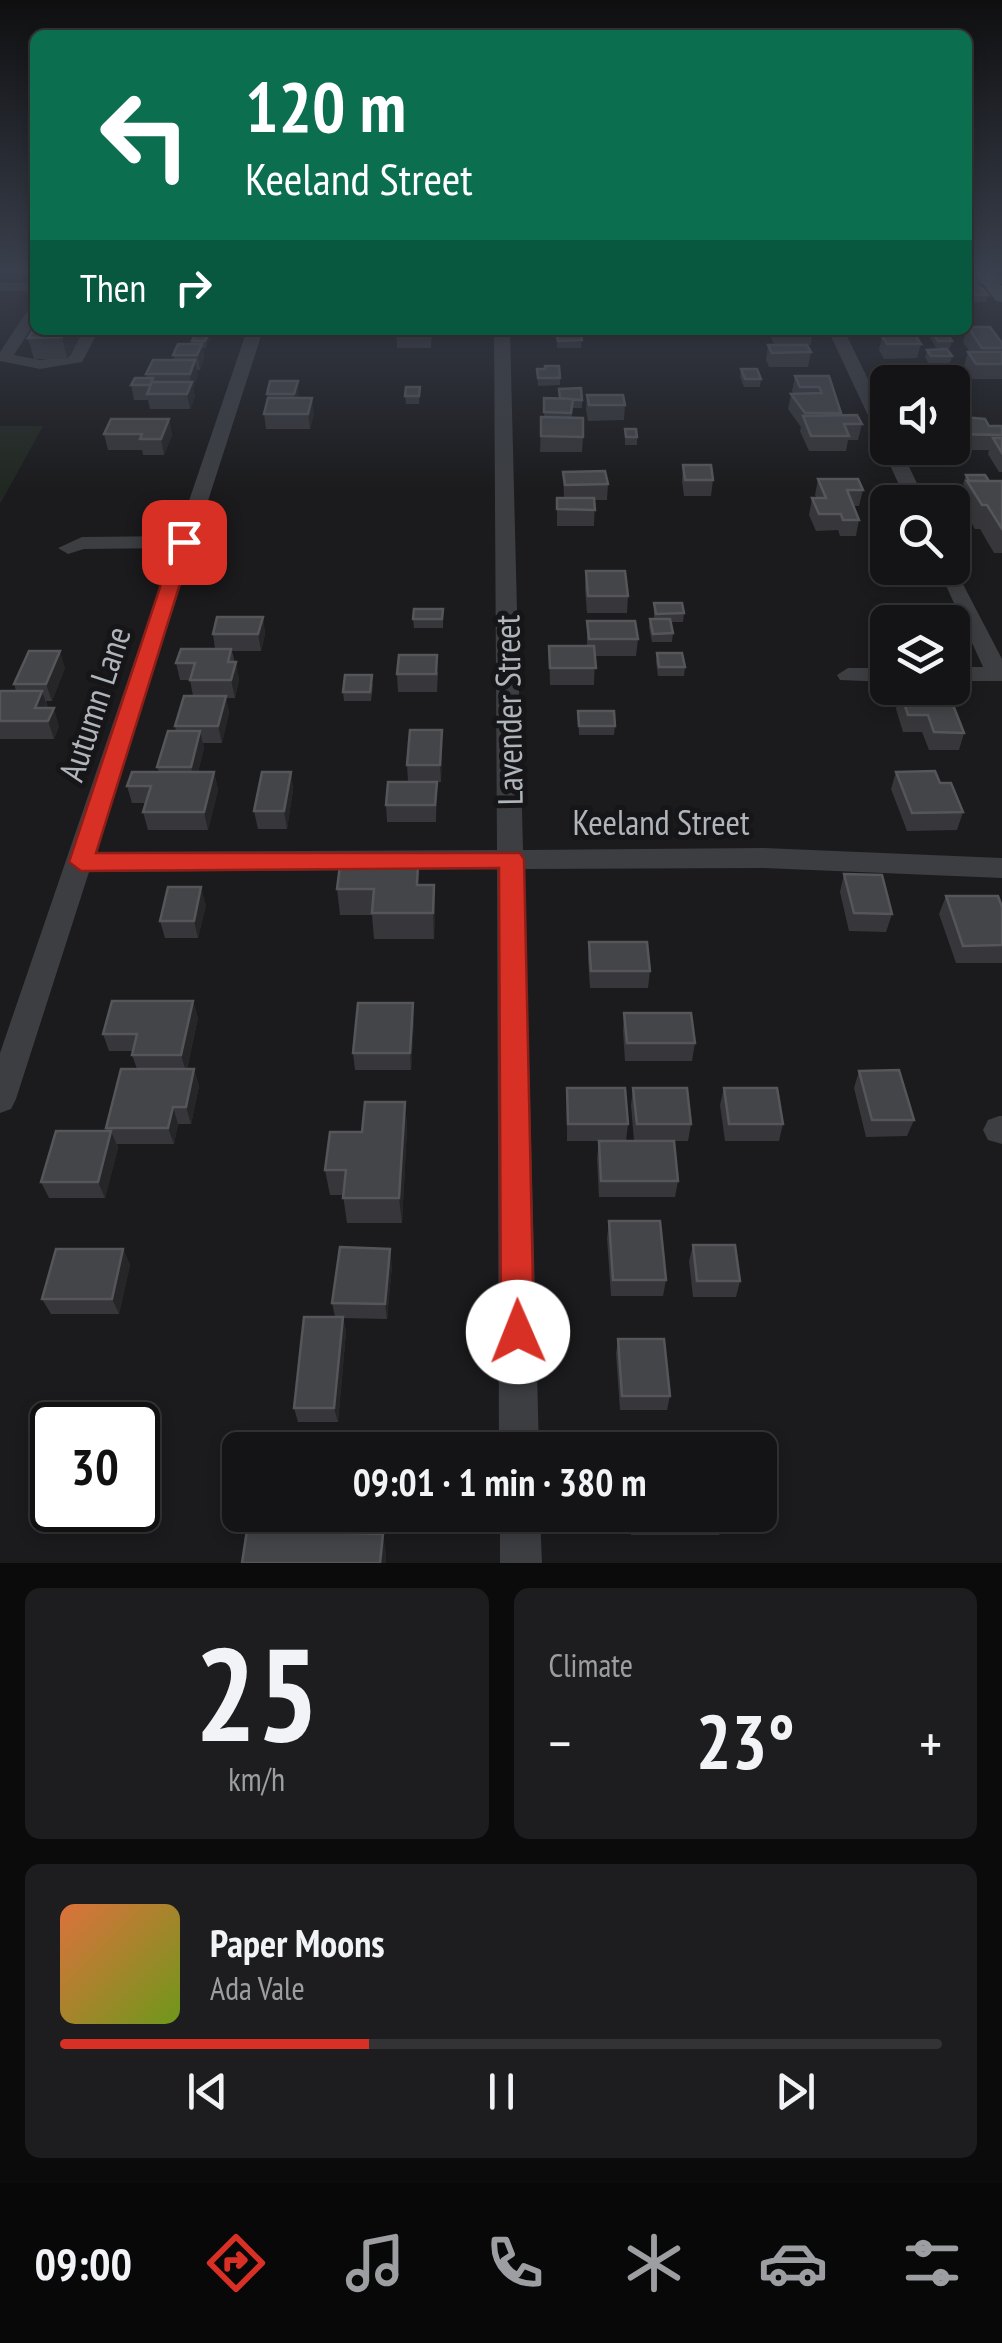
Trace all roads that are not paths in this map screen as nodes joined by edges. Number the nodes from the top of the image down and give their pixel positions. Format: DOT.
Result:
graph roads {
  1 [pos="12,345"];
  2 [pos="83,345"];
  3 [pos="250,345"];
  4 [pos="502,345"];
  5 [pos="843,345"];
  6 [pos="870,401"];
  7 [pos="184,542"];
  8 [pos="68,548"];
  9 [pos="956,585"];
  10 [pos="970,674"];
  11 [pos="1000,674"];
  12 [pos="870,675"];
  13 [pos="848,676"];
  14 [pos="512,859"];
  15 [pos="81,862"];
  16 [pos="1002,868"];
  17 [pos="0,1099"];
  18 [pos="520,1432"];
  19 [pos="520,1532"];
  20 [pos="521,1563"];
  1 -- 2 [label="street"];
  3 -- 7 [label="street, Autumn Lane"];
  4 -- 14 [label="street, Lavender Street"];
  5 -- 6 [label="street"];
  7 -- 8 [label="street"];
  7 -- 15 [label="street, Autumn Lane"];
  9 -- 11 [label="street"];
  10 -- 11 [label="street"];
  12 -- 13 [label="street"];
  14 -- 15 [label="street, Keeland Street"];
  14 -- 16 [label="street, Keeland Street"];
  14 -- 18 [label="street, Lavender Street"];
  15 -- 17 [label="street, Autumn Lane"];
  19 -- 20 [label="street"];
}
